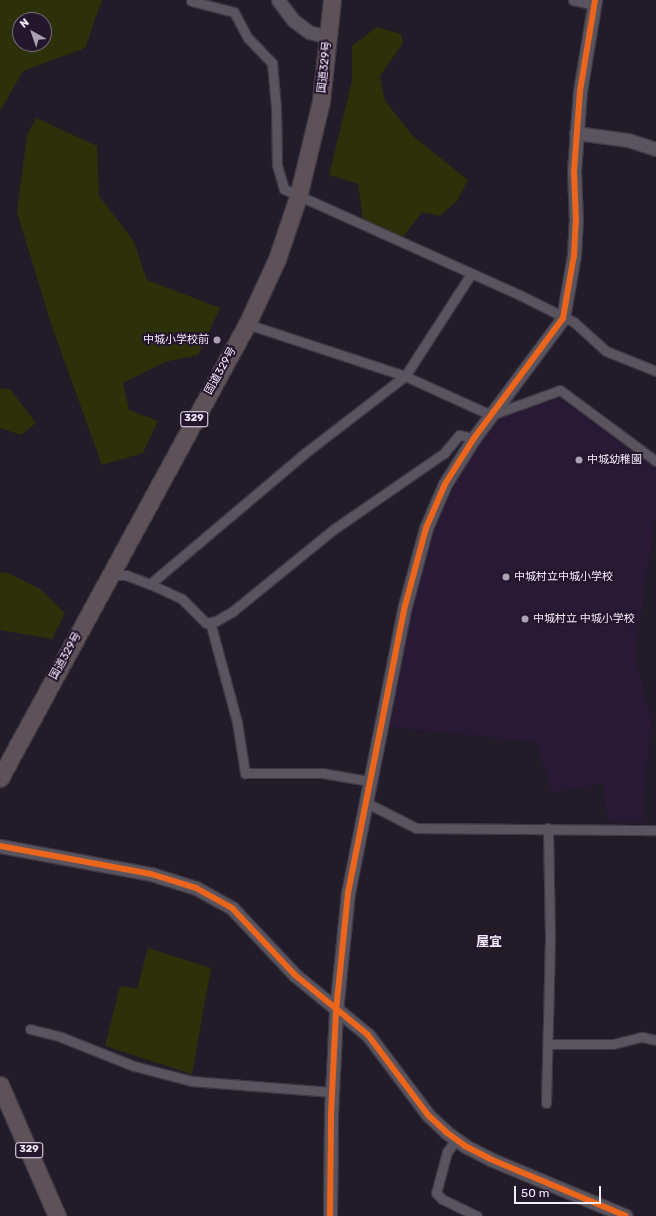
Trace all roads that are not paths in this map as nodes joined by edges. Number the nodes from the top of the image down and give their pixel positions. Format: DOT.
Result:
graph roads {
  1 [pos="278,0"];
  2 [pos="332,0"];
  3 [pos="573,0"];
  4 [pos="191,1"];
  5 [pos="595,2"];
  6 [pos="328,37"];
  7 [pos="576,133"];
  8 [pos="656,149"];
  9 [pos="298,197"];
  10 [pos="472,274"];
  11 [pos="563,318"];
  12 [pos="247,324"];
  13 [pos="656,371"];
  14 [pos="405,376"];
  15 [pos="491,415"];
  16 [pos="474,438"];
  17 [pos="656,461"];
  18 [pos="110,575"];
  19 [pos="150,584"];
  20 [pos="210,622"];
  21 [pos="0,778"];
  22 [pos="369,781"];
  23 [pos="365,802"];
  24 [pos="548,828"];
  25 [pos="656,830"];
  26 [pos="0,846"];
  27 [pos="336,1011"];
  28 [pos="30,1030"];
  29 [pos="656,1040"];
  30 [pos="549,1044"];
  31 [pos="0,1085"];
  32 [pos="332,1092"];
  33 [pos="546,1103"];
  34 [pos="456,1140"];
  35 [pos="57,1216"];
  36 [pos="330,1216"];
  37 [pos="477,1216"];
  38 [pos="626,1216"];
  1 -- 6 [label="street"];
  2 -- 6 [label="highway, 国道329号 / 329"];
  3 -- 5 [label="street"];
  4 -- 9 [label="street"];
  5 -- 7 [label="street"];
  6 -- 9 [label="highway, 国道329号 / 329"];
  7 -- 8 [label="street"];
  7 -- 11 [label="street"];
  9 -- 10 [label="street"];
  9 -- 12 [label="highway, 国道329号 / 329"];
  10 -- 11 [label="street"];
  10 -- 14 [label="street"];
  11 -- 13 [label="street"];
  11 -- 15 [label="street"];
  12 -- 14 [label="street"];
  12 -- 18 [label="highway, 国道329号 / 329"];
  14 -- 15 [label="street"];
  14 -- 19 [label="street"];
  15 -- 16 [label="street"];
  15 -- 17 [label="street"];
  16 -- 20 [label="street"];
  16 -- 22 [label="street"];
  18 -- 19 [label="street"];
  18 -- 21 [label="highway, 国道329号 / 329"];
  19 -- 20 [label="street"];
  20 -- 22 [label="street"];
  22 -- 23 [label="street"];
  23 -- 24 [label="street"];
  23 -- 27 [label="street"];
  24 -- 25 [label="street"];
  24 -- 30 [label="street"];
  26 -- 27 [label="street"];
  27 -- 32 [label="street"];
  27 -- 34 [label="street"];
  28 -- 32 [label="street"];
  29 -- 30 [label="street"];
  30 -- 33 [label="street"];
  31 -- 35 [label="highway, 329"];
  32 -- 36 [label="street"];
  34 -- 37 [label="street"];
  34 -- 38 [label="street"];
}
